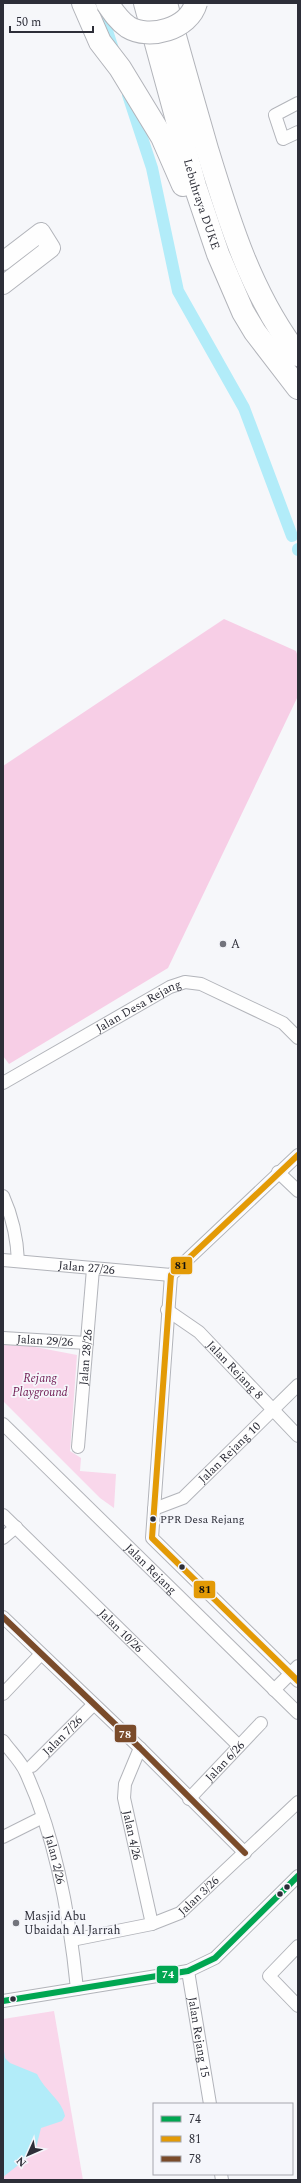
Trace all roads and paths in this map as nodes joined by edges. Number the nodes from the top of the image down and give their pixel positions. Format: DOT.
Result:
graph roads {
  1 [pos="82,3"];
  2 [pos="94,3"];
  3 [pos="107,3"];
  4 [pos="132,3"];
  5 [pos="144,3"];
  6 [pos="166,3"];
  7 [pos="196,3"];
  8 [pos="120,68"];
  9 [pos="169,90"];
  10 [pos="298,103"];
  11 [pos="298,132"];
  12 [pos="3,261"];
  13 [pos="3,285"];
  14 [pos="243,312"];
  15 [pos="298,355"];
  16 [pos="298,388"];
  17 [pos="298,1038"];
  18 [pos="3,1083"];
  19 [pos="298,1155"];
  20 [pos="278,1172"];
  21 [pos="298,1191"];
  22 [pos="3,1196"];
  23 [pos="3,1260"];
  24 [pos="18,1261"];
  25 [pos="93,1269"];
  26 [pos="171,1274"];
  27 [pos="167,1310"];
  28 [pos="3,1338"];
  29 [pos="87,1344"];
  30 [pos="298,1384"];
  31 [pos="273,1411"];
  32 [pos="3,1424"];
  33 [pos="298,1436"];
  34 [pos="78,1447"];
  35 [pos="154,1509"];
  36 [pos="3,1515"];
  37 [pos="16,1527"];
  38 [pos="3,1538"];
  39 [pos="3,1617"];
  40 [pos="41,1654"];
  41 [pos="295,1673"];
  42 [pos="274,1690"];
  43 [pos="3,1694"];
  44 [pos="93,1705"];
  45 [pos="298,1713"];
  46 [pos="261,1723"];
  47 [pos="240,1746"];
  48 [pos="5,1747"];
  49 [pos="140,1748"];
  50 [pos="32,1766"];
  51 [pos="189,1798"];
  52 [pos="298,1802"];
  53 [pos="43,1817"];
  54 [pos="3,1838"];
  55 [pos="246,1853"];
  56 [pos="298,1876"];
  57 [pos="152,1924"];
  58 [pos="72,1940"];
  59 [pos="298,1946"];
  60 [pos="188,1971"];
  61 [pos="77,1989"];
  62 [pos="3,2001"];
  63 [pos="298,2006"];
  64 [pos="210,2103"];
  1 -- 8 [label="highway"];
  2 -- 8 [label="highway"];
  3 -- 7 [label="highway, bridge"];
  4 -- 9 [label="highway"];
  5 -- 9 [label="highway, Lebuhraya DUKE"];
  6 -- 15 [label="highway, Lebuhraya DUKE"];
  8 -- 14 [label="highway"];
  9 -- 14 [label="highway, Lebuhraya DUKE"];
  10 -- 11 [label="street"];
  12 -- 13 [label="street"];
  14 -- 16 [label="highway, Lebuhraya DUKE"];
  17 -- 18 [label="street, Jalan Desa Rejang"];
  19 -- 20 [label="street"];
  20 -- 21 [label="street"];
  20 -- 26 [label="street"];
  22 -- 24 [label="street"];
  23 -- 24 [label="street, Jalan 27/26"];
  24 -- 25 [label="street, Jalan 27/26"];
  25 -- 26 [label="street, Jalan 27/26"];
  25 -- 29 [label="street, Jalan 28/26"];
  26 -- 27 [label="street"];
  27 -- 31 [label="street, Jalan Rejang 8"];
  27 -- 35 [label="street"];
  28 -- 29 [label="street, Jalan 29/26"];
  29 -- 34 [label="street, Jalan 28/26"];
  30 -- 31 [label="street, Jalan Rejang 10"];
  31 -- 33 [label="street, Jalan Rejang 8"];
  31 -- 35 [label="street, Jalan Rejang 10"];
  32 -- 42 [label="street, Jalan Rejang"];
  35 -- 41 [label="street"];
  36 -- 37 [label="street, Jalan 10/26"];
  37 -- 38 [label="street"];
  37 -- 47 [label="street, Jalan 10/26"];
  39 -- 40 [label="street"];
  40 -- 43 [label="street"];
  40 -- 44 [label="street"];
  41 -- 42 [label="street"];
  42 -- 45 [label="street, Jalan Rejang"];
  44 -- 49 [label="street"];
  44 -- 50 [label="street, Jalan 7/26"];
  46 -- 47 [label="street, Jalan 6/26"];
  47 -- 51 [label="street, Jalan 6/26"];
  48 -- 53 [label="street, Jalan 2/26"];
  49 -- 51 [label="street"];
  49 -- 57 [label="street, Jalan 4/26"];
  51 -- 55 [label="street"];
  52 -- 55 [label="street, Jalan 3/26"];
  53 -- 54 [label="street"];
  53 -- 58 [label="street, Jalan 2/26"];
  55 -- 57 [label="street, Jalan 3/26"];
  56 -- 60 [label="street"];
  57 -- 58 [label="street, Jalan 3/26"];
  58 -- 61 [label="street, Jalan 2/26"];
  59 -- 63 [label="street"];
  60 -- 61 [label="street"];
  60 -- 64 [label="street, Jalan Rejang 15"];
  61 -- 62 [label="street"];
}
